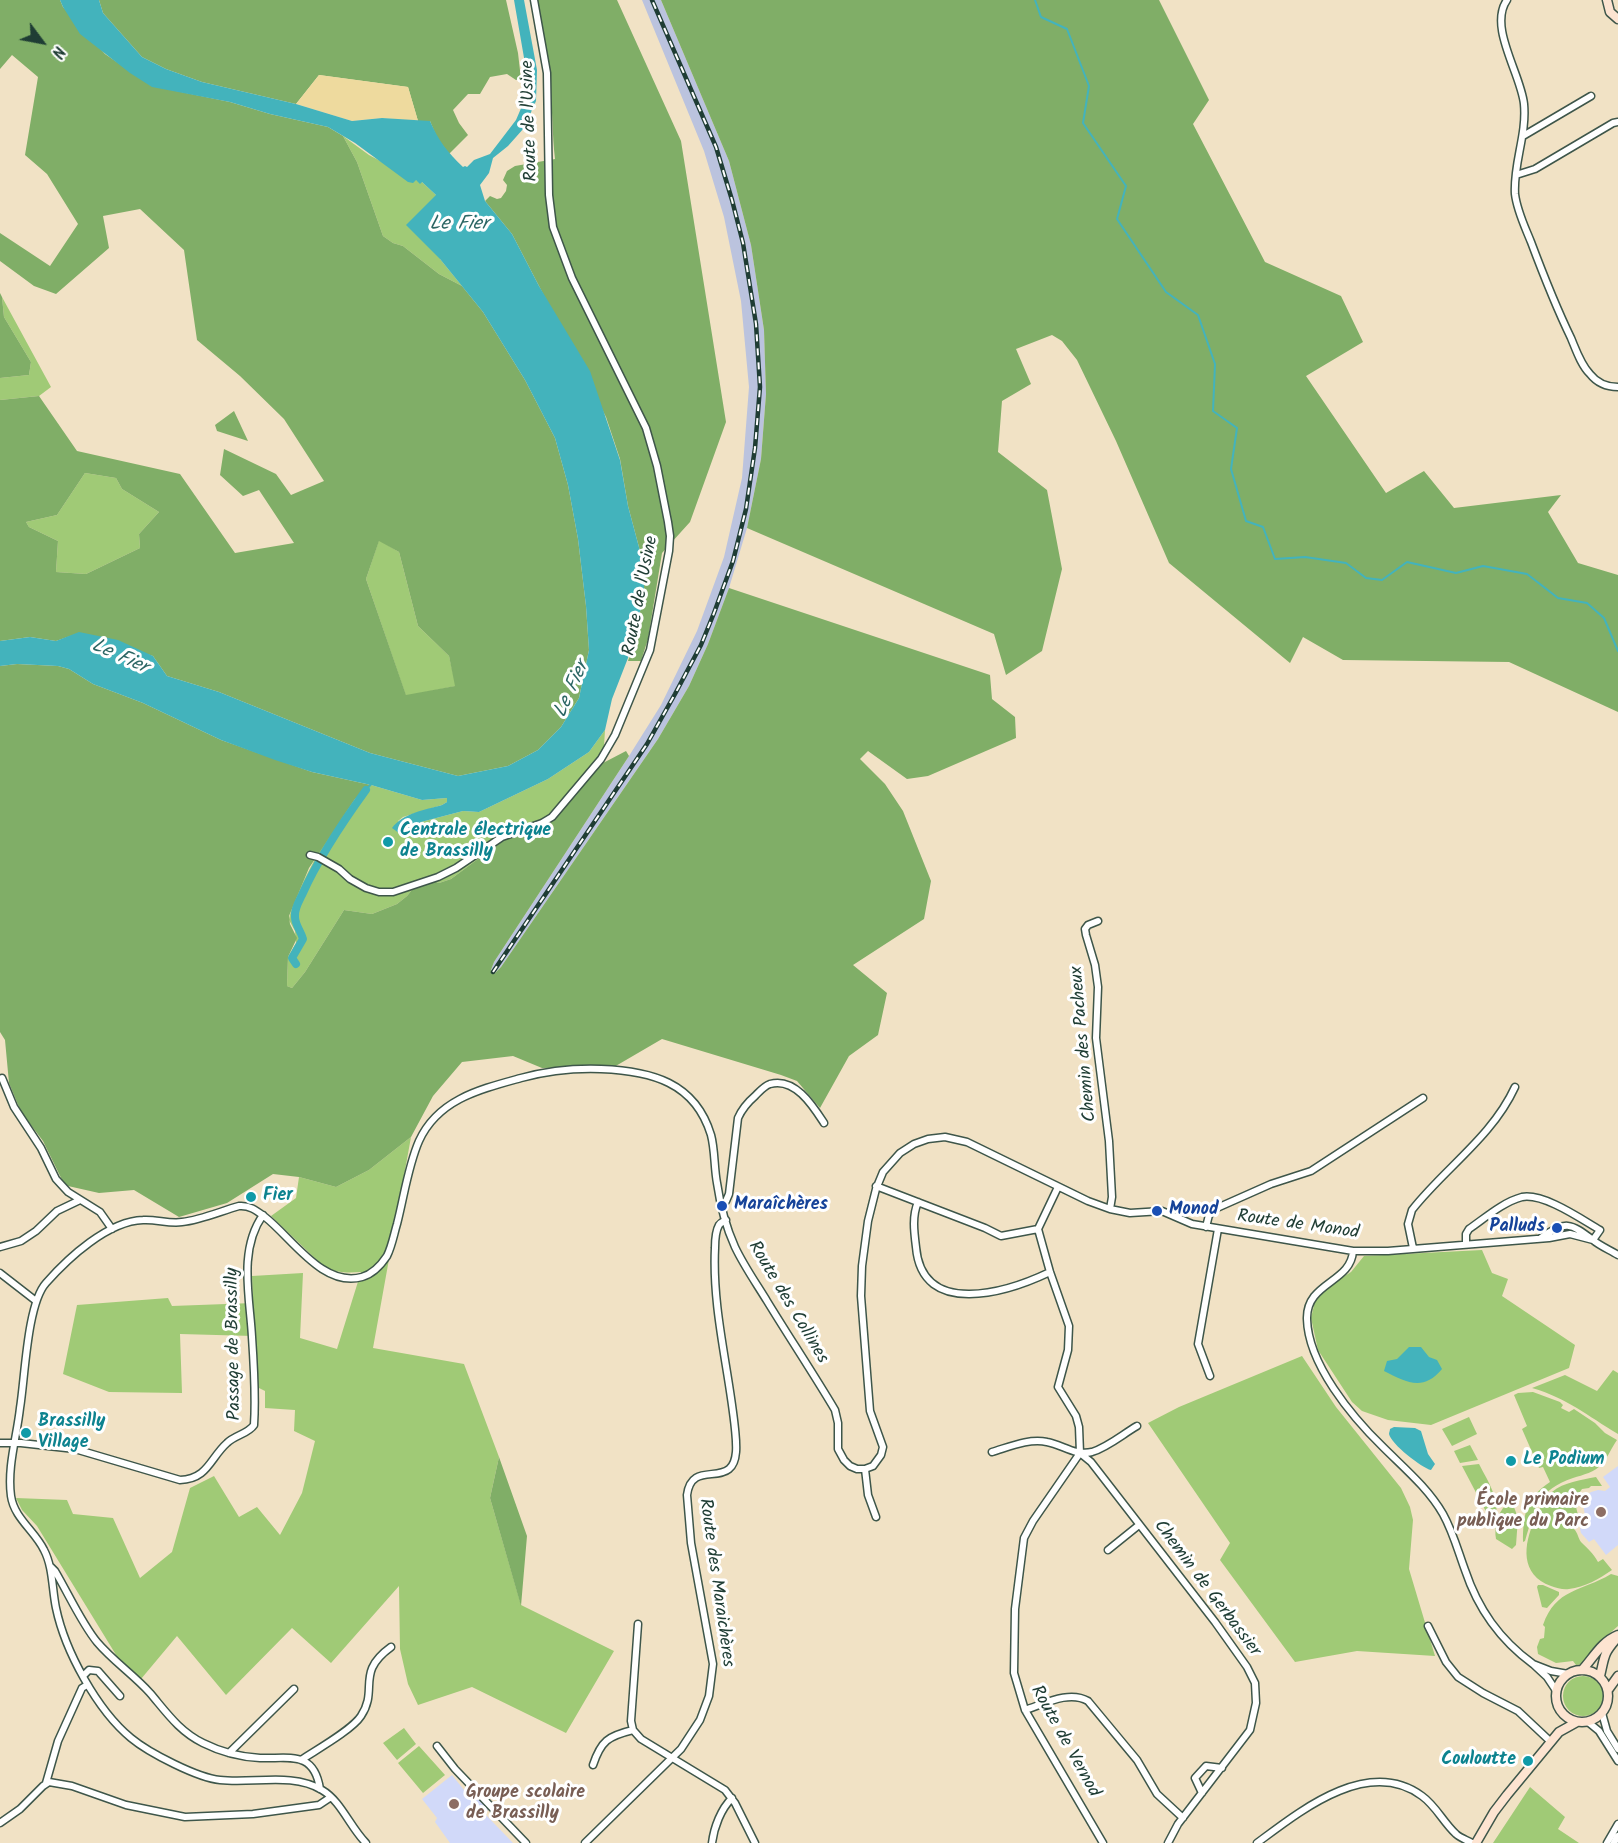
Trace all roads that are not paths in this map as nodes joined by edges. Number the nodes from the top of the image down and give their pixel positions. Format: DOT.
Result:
graph roads {
  1 [pos="534,0"];
  2 [pos="1507,0"];
  3 [pos="1607,0"];
  4 [pos="1618,19"];
  5 [pos="1591,96"];
  6 [pos="1618,122"];
  7 [pos="1523,136"];
  8 [pos="1516,175"];
  9 [pos="1618,387"];
  10 [pos="310,855"];
  11 [pos="1098,921"];
  12 [pos="2,1078"];
  13 [pos="1515,1088"];
  14 [pos="1423,1098"];
  15 [pos="824,1123"];
  16 [pos="876,1186"];
  17 [pos="1058,1186"];
  18 [pos="80,1200"];
  19 [pos="918,1202"];
  20 [pos="722,1206"];
  21 [pos="1110,1209"];
  22 [pos="262,1215"];
  23 [pos="726,1220"];
  24 [pos="1206,1227"];
  25 [pos="112,1229"];
  26 [pos="1038,1229"];
  27 [pos="1218,1229"];
  28 [pos="1593,1240"];
  29 [pos="1466,1244"];
  30 [pos="0,1247"];
  31 [pos="1413,1248"];
  32 [pos="1353,1251"];
  33 [pos="1618,1255"];
  34 [pos="1050,1272"];
  35 [pos="0,1273"];
  36 [pos="36,1301"];
  37 [pos="1210,1376"];
  38 [pos="1137,1426"];
  39 [pos="0,1443"];
  40 [pos="14,1443"];
  41 [pos="992,1452"];
  42 [pos="1080,1453"];
  43 [pos="865,1469"];
  44 [pos="876,1517"];
  45 [pos="1139,1525"];
  46 [pos="1108,1550"];
  47 [pos="49,1564"];
  48 [pos="638,1624"];
  49 [pos="1428,1626"];
  50 [pos="1618,1636"];
  51 [pos="391,1647"];
  52 [pos="1533,1664"];
  53 [pos="1582,1670"];
  54 [pos="1568,1674"];
  55 [pos="83,1676"];
  56 [pos="1600,1676"];
  57 [pos="1618,1676"];
  58 [pos="87,1685"];
  59 [pos="294,1689"];
  60 [pos="1608,1690"];
  61 [pos="1557,1692"];
  62 [pos="120,1696"];
  63 [pos="1025,1710"];
  64 [pos="1560,1711"];
  65 [pos="1602,1713"];
  66 [pos="1577,1722"];
  67 [pos="1588,1722"];
  68 [pos="633,1730"];
  69 [pos="1559,1732"];
  70 [pos="1551,1742"];
  71 [pos="437,1746"];
  72 [pos="1618,1749"];
  73 [pos="229,1753"];
  74 [pos="672,1758"];
  75 [pos="301,1760"];
  76 [pos="1618,1761"];
  77 [pos="593,1765"];
  78 [pos="1222,1768"];
  79 [pos="46,1783"];
  80 [pos="320,1789"];
  81 [pos="1202,1793"];
  82 [pos="331,1797"];
  83 [pos="732,1798"];
  84 [pos="1183,1818"];
  85 [pos="0,1823"];
  86 [pos="1618,1824"];
  87 [pos="1618,1836"];
  88 [pos="366,1843"];
  89 [pos="526,1843"];
  90 [pos="585,1843"];
  91 [pos="712,1843"];
  92 [pos="755,1843"];
  93 [pos="1103,1843"];
  94 [pos="1168,1843"];
  95 [pos="1257,1843"];
  96 [pos="1474,1843"];
  97 [pos="1607,1843"];
  98 [pos="1614,1843"];
  1 -- 10 [label="street, Route de l'Usine"];
  2 -- 7 [label="street"];
  3 -- 4 [label="main road"];
  5 -- 7 [label="street"];
  6 -- 8 [label="street"];
  7 -- 8 [label="street"];
  8 -- 9 [label="street"];
  11 -- 21 [label="street, Chemin des Pacheux"];
  12 -- 18 [label="street"];
  13 -- 31 [label="street"];
  14 -- 24 [label="street"];
  15 -- 20 [label="street"];
  16 -- 17 [label="street"];
  16 -- 19 [label="street"];
  16 -- 43 [label="street"];
  17 -- 21 [label="street, Route de Monod"];
  17 -- 26 [label="street"];
  18 -- 25 [label="street"];
  18 -- 30 [label="street"];
  19 -- 26 [label="street"];
  19 -- 34 [label="street"];
  20 -- 22 [label="street, Route des Collines"];
  20 -- 23 [label="street, Route des Collines"];
  21 -- 24 [label="street, Route de Monod"];
  22 -- 25 [label="street"];
  22 -- 40 [label="street, Passage de Brassilly"];
  23 -- 43 [label="street, Route des Collines"];
  23 -- 74 [label="street, Route des Maraichères"];
  24 -- 27 [label="street, Route de Monod"];
  25 -- 36 [label="street"];
  26 -- 34 [label="street"];
  27 -- 32 [label="street, Route de Monod"];
  27 -- 37 [label="street"];
  28 -- 29 [label="street, Route de Monod"];
  28 -- 29 [label="street"];
  28 -- 33 [label="street, Route de Monod"];
  29 -- 31 [label="street, Route de Monod"];
  31 -- 32 [label="street, Route de Monod"];
  32 -- 52 [label="street"];
  34 -- 42 [label="street"];
  35 -- 36 [label="street"];
  36 -- 40 [label="street"];
  38 -- 42 [label="street"];
  39 -- 40 [label="street"];
  40 -- 47 [label="street"];
  41 -- 42 [label="street"];
  42 -- 45 [label="street, Chemin de Gerbassier"];
  42 -- 63 [label="street, Route de Vernod"];
  43 -- 44 [label="street"];
  45 -- 46 [label="street"];
  45 -- 78 [label="street, Chemin de Gerbassier"];
  47 -- 55 [label="street"];
  47 -- 73 [label="street"];
  48 -- 68 [label="street"];
  49 -- 70 [label="street"];
  50 -- 53 [label="main road"];
  50 -- 56 [label="main road"];
  51 -- 75 [label="street"];
  52 -- 54 [label="street"];
  52 -- 61 [label="street"];
  53 -- 54 [label="main road"];
  53 -- 56 [label="main road"];
  54 -- 61 [label="main road"];
  55 -- 58 [label="street"];
  55 -- 62 [label="street"];
  56 -- 60 [label="main road"];
  57 -- 60 [label="main road"];
  58 -- 79 [label="street"];
  58 -- 80 [label="street"];
  59 -- 73 [label="street"];
  60 -- 65 [label="main road"];
  61 -- 64 [label="main road"];
  63 -- 84 [label="street"];
  63 -- 93 [label="street, Route de Vernod"];
  64 -- 66 [label="main road"];
  64 -- 69 [label="main road"];
  65 -- 67 [label="main road"];
  65 -- 72 [label="street"];
  66 -- 67 [label="main road"];
  66 -- 69 [label="main road"];
  67 -- 76 [label="street"];
  68 -- 74 [label="street"];
  68 -- 77 [label="street"];
  69 -- 70 [label="main road"];
  70 -- 96 [label="main road"];
  71 -- 89 [label="street"];
  73 -- 75 [label="street"];
  74 -- 83 [label="street"];
  74 -- 90 [label="street"];
  75 -- 80 [label="street"];
  78 -- 81 [label="street, Chemin de Gerbassier"];
  78 -- 81 [label="street"];
  79 -- 82 [label="street"];
  79 -- 85 [label="street"];
  80 -- 82 [label="street"];
  81 -- 84 [label="street, Chemin de Gerbassier"];
  82 -- 88 [label="street"];
  83 -- 91 [label="street"];
  83 -- 92 [label="street"];
  84 -- 94 [label="street, Chemin de Gerbassier"];
  86 -- 97 [label="street"];
  87 -- 98 [label="street"];
  95 -- 96 [label="street"];
}
